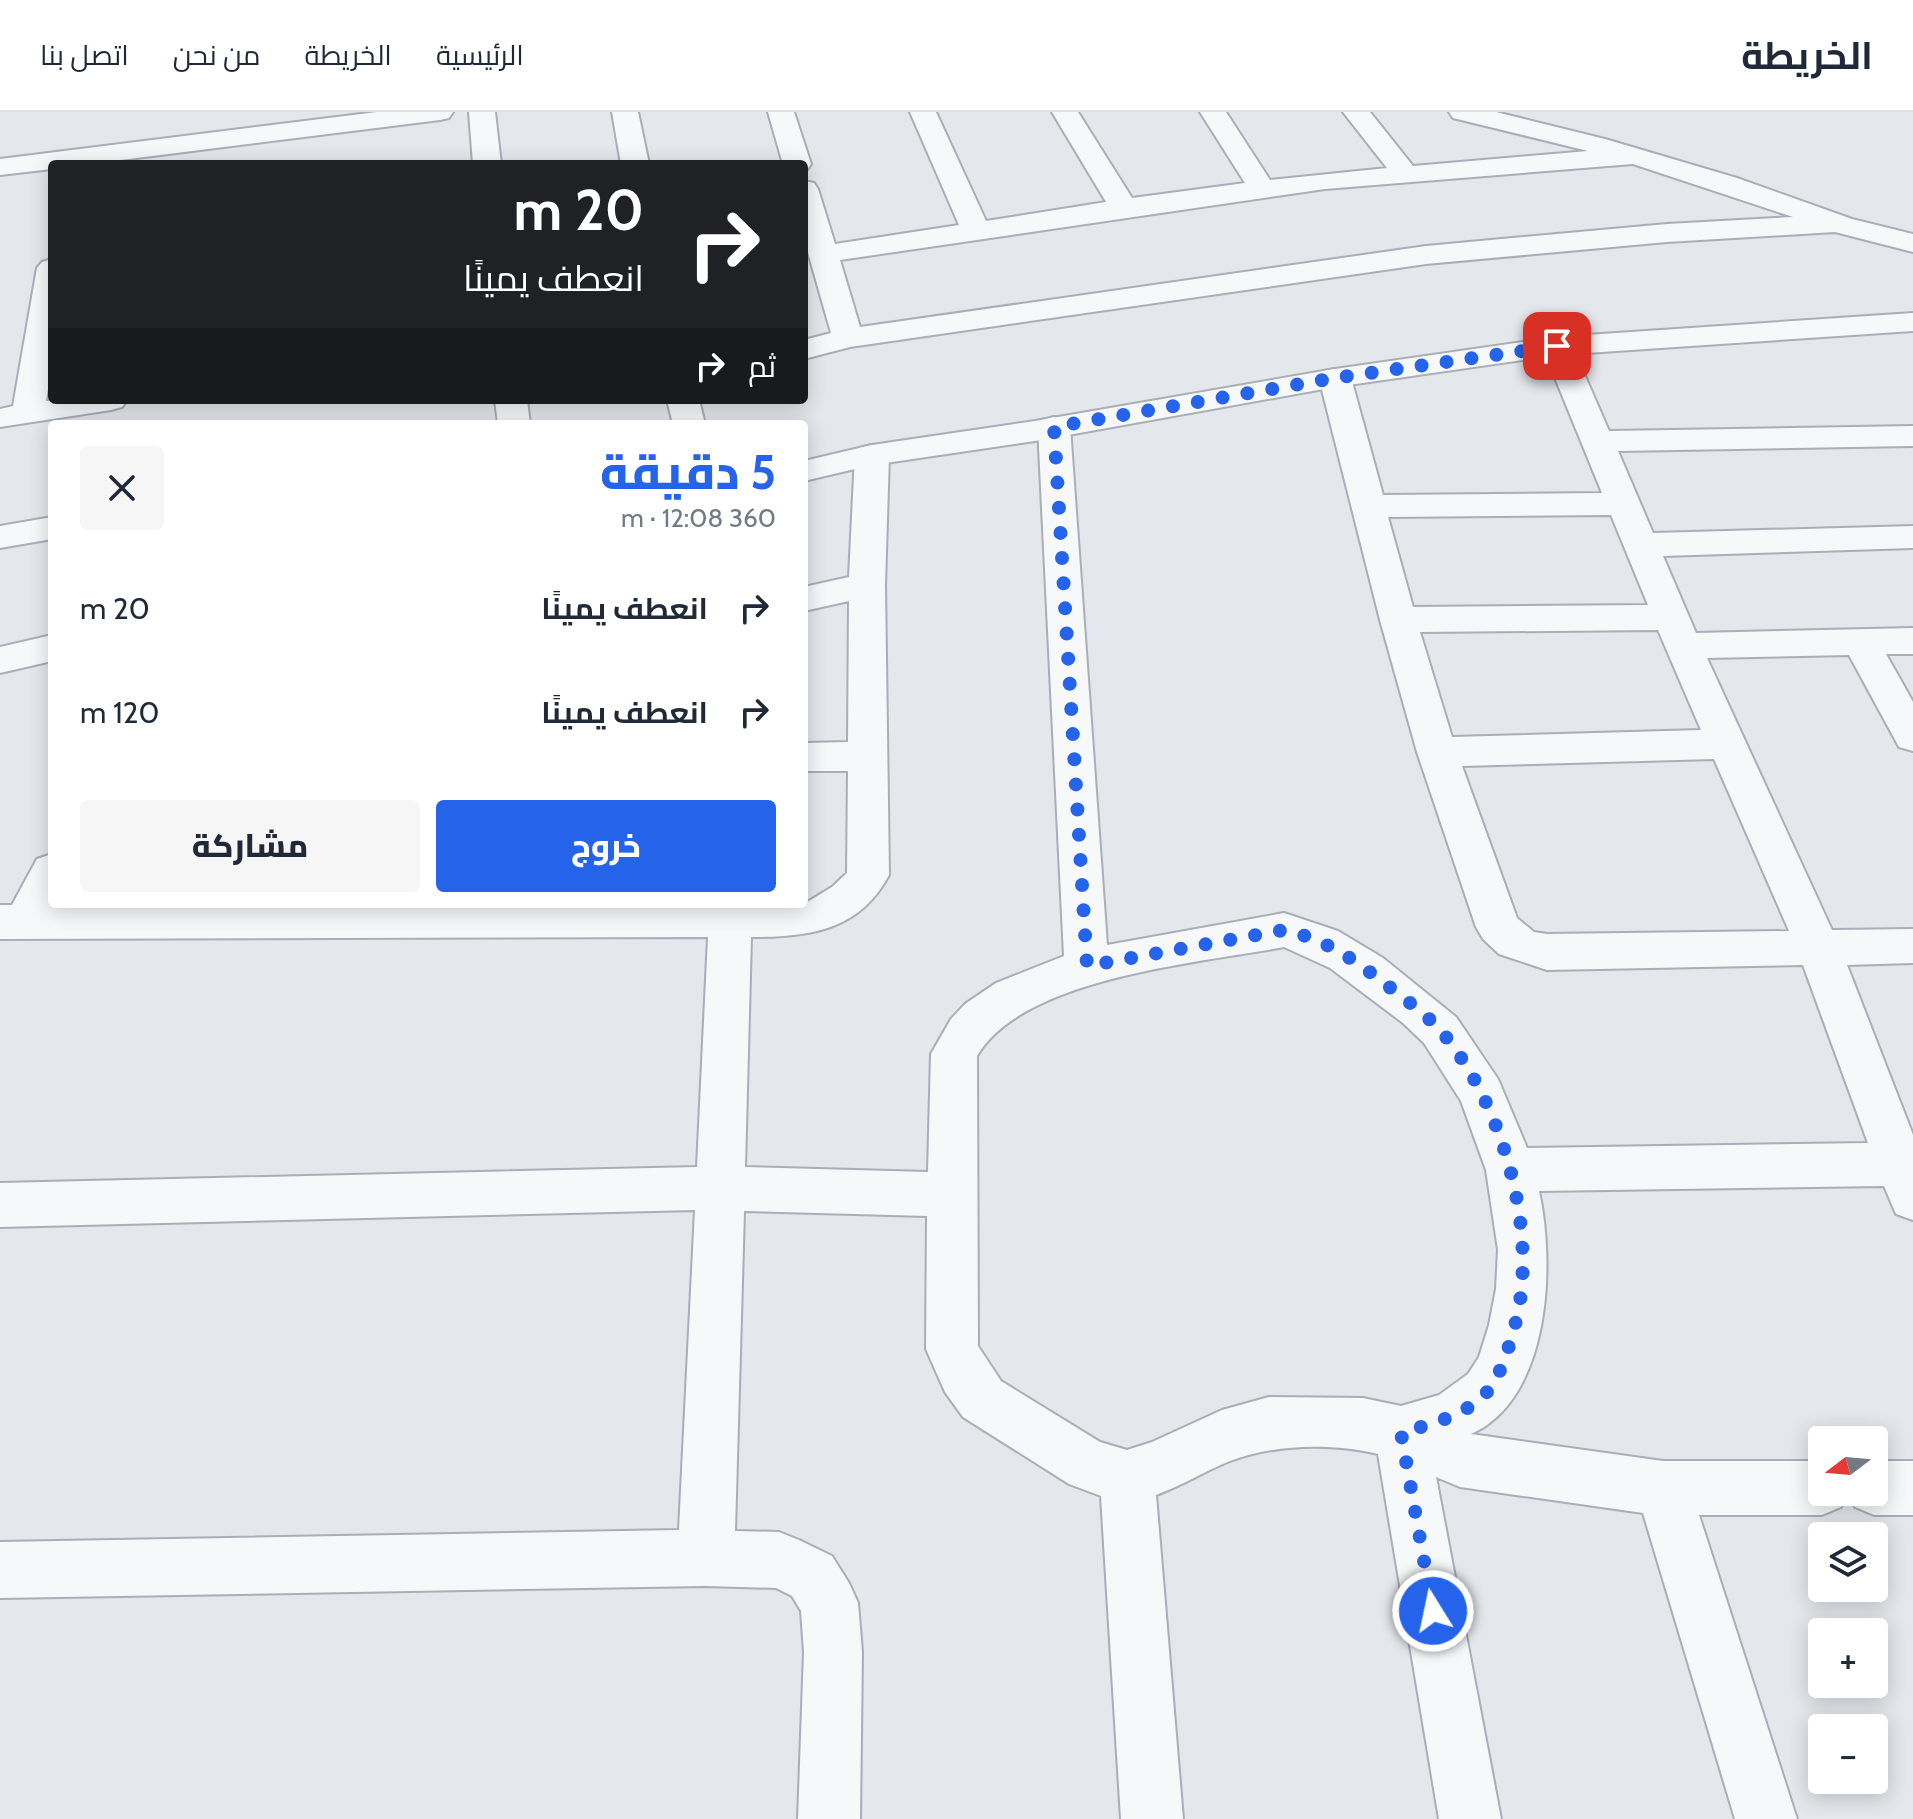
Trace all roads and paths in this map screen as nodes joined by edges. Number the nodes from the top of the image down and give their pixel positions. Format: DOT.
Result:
graph roads {
  1 [pos="440,112"];
  2 [pos="482,112"];
  3 [pos="625,112"];
  4 [pos="781,112"];
  5 [pos="923,112"];
  6 [pos="1065,112"];
  7 [pos="1213,112"];
  8 [pos="1356,112"];
  9 [pos="1462,112"];
  10 [pos="1632,156"];
  11 [pos="73,160"];
  12 [pos="487,160"];
  13 [pos="634,160"];
  14 [pos="796,160"];
  15 [pos="48,162"];
  16 [pos="0,167"];
  17 [pos="1405,173"];
  18 [pos="1262,189"];
  19 [pos="808,203"];
  20 [pos="1124,208"];
  21 [pos="1840,223"];
  22 [pos="976,230"];
  23 [pos="1913,243"];
  24 [pos="823,254"];
  25 [pos="1913,322"];
  26 [pos="47,325"];
  27 [pos="848,338"];
  28 [pos="1557,346"];
  29 [pos="808,349"];
  30 [pos="1335,378"];
  31 [pos="87,404"];
  32 [pos="14,416"];
  33 [pos="1054,427"];
  34 [pos="1913,436"];
  35 [pos="1597,441"];
  36 [pos="872,455"];
  37 [pos="808,470"];
  38 [pos="1624,504"];
  39 [pos="1370,506"];
  40 [pos="48,529"];
  41 [pos="0,537"];
  42 [pos="1913,537"];
  43 [pos="1640,545"];
  44 [pos="867,585"];
  45 [pos="808,598"];
  46 [pos="1398,620"];
  47 [pos="1677,632"];
  48 [pos="1913,641"];
  49 [pos="1861,643"];
  50 [pos="48,649"];
  51 [pos="0,660"];
  52 [pos="1913,737"];
  53 [pos="1726,744"];
  54 [pos="1437,752"];
  55 [pos="866,756"];
  56 [pos="808,757"];
  57 [pos="48,875"];
  58 [pos="730,920"];
  59 [pos="13,922"];
  60 [pos="1913,946"];
  61 [pos="1819,949"];
  62 [pos="1087,966"];
  63 [pos="1512,1170"];
  64 [pos="1909,1175"];
  65 [pos="718,1188"];
  66 [pos="952,1195"];
  67 [pos="0,1205"];
  68 [pos="1401,1433"];
  69 [pos="1127,1477"];
  70 [pos="1663,1488"];
  71 [pos="1808,1488"];
  72 [pos="1888,1488"];
  73 [pos="1913,1488"];
  74 [pos="706,1558"];
  75 [pos="0,1570"];
  76 [pos="829,1819"];
  77 [pos="1152,1819"];
  78 [pos="1470,1819"];
  79 [pos="1766,1819"];
  1 -- 11 [label="street"];
  2 -- 12 [label="street"];
  3 -- 13 [label="street"];
  4 -- 14 [label="street"];
  5 -- 22 [label="street"];
  6 -- 20 [label="street"];
  7 -- 18 [label="street"];
  8 -- 17 [label="street"];
  9 -- 10 [label="street"];
  10 -- 17 [label="street"];
  10 -- 21 [label="street"];
  15 -- 16 [label="street"];
  17 -- 18 [label="street"];
  18 -- 20 [label="street"];
  19 -- 24 [label="street"];
  20 -- 22 [label="street"];
  21 -- 23 [label="street"];
  21 -- 27 [label="street"];
  22 -- 24 [label="street"];
  24 -- 27 [label="street"];
  25 -- 28 [label="street"];
  26 -- 32 [label="street"];
  27 -- 29 [label="street"];
  28 -- 30 [label="street"];
  28 -- 35 [label="street"];
  30 -- 33 [label="street"];
  30 -- 39 [label="street"];
  31 -- 32 [label="street"];
  33 -- 36 [label="street"];
  33 -- 62 [label="street"];
  34 -- 35 [label="street"];
  35 -- 38 [label="street"];
  36 -- 37 [label="street"];
  36 -- 44 [label="street"];
  38 -- 39 [label="street"];
  38 -- 43 [label="street"];
  39 -- 46 [label="street"];
  40 -- 41 [label="street"];
  42 -- 43 [label="street"];
  43 -- 47 [label="street"];
  44 -- 45 [label="street"];
  44 -- 55 [label="street"];
  46 -- 47 [label="street"];
  46 -- 54 [label="street"];
  47 -- 49 [label="street"];
  47 -- 53 [label="street"];
  48 -- 49 [label="street"];
  49 -- 52 [label="street"];
  50 -- 51 [label="street"];
  53 -- 54 [label="street"];
  53 -- 61 [label="street"];
  54 -- 61 [label="street"];
  55 -- 56 [label="street"];
  55 -- 58 [label="street"];
  57 -- 59 [label="street"];
  58 -- 59 [label="street"];
  58 -- 65 [label="street"];
  60 -- 61 [label="street"];
  61 -- 64 [label="street"];
  62 -- 63 [label="street"];
  62 -- 66 [label="street"];
  63 -- 64 [label="street"];
  63 -- 68 [label="street"];
  65 -- 66 [label="street"];
  65 -- 67 [label="street"];
  65 -- 74 [label="street"];
  66 -- 69 [label="street"];
  68 -- 69 [label="street"];
  68 -- 70 [label="street"];
  68 -- 78 [label="street"];
  69 -- 77 [label="street"];
  70 -- 71 [label="street"];
  70 -- 79 [label="street"];
  72 -- 73 [label="street"];
  74 -- 75 [label="street"];
  74 -- 76 [label="street"];
}
